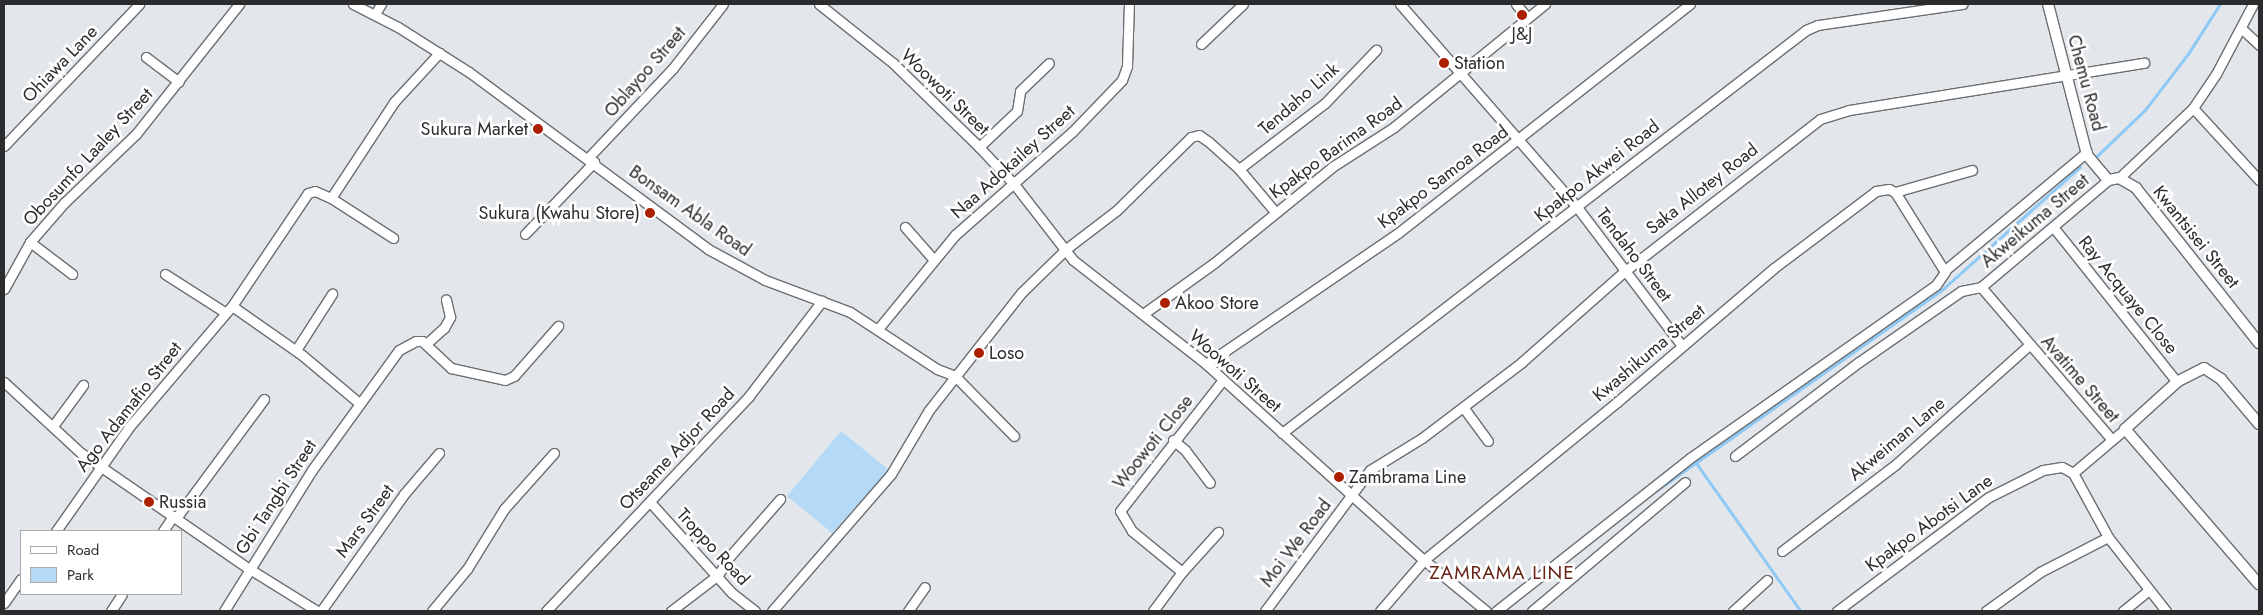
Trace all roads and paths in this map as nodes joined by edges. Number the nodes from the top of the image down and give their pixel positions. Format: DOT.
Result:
graph roads {
  1 [pos="139,4"];
  2 [pos="239,4"];
  3 [pos="353,4"];
  4 [pos="382,4"];
  5 [pos="723,4"];
  6 [pos="819,4"];
  7 [pos="1129,4"];
  8 [pos="1243,4"];
  9 [pos="1400,4"];
  10 [pos="1516,4"];
  11 [pos="1545,4"];
  12 [pos="1690,4"];
  13 [pos="1962,4"];
  14 [pos="2048,4"];
  15 [pos="2253,4"];
  16 [pos="375,14"];
  17 [pos="1527,17"];
  18 [pos="2241,28"];
  19 [pos="1201,44"];
  20 [pos="2259,45"];
  21 [pos="1376,50"];
  22 [pos="439,53"];
  23 [pos="146,57"];
  24 [pos="1049,63"];
  25 [pos="2144,63"];
  26 [pos="1462,73"];
  27 [pos="2067,78"];
  28 [pos="179,82"];
  29 [pos="2193,108"];
  30 [pos="1520,140"];
  31 [pos="4,146"];
  32 [pos="979,147"];
  33 [pos="2087,154"];
  34 [pos="591,160"];
  35 [pos="2098,168"];
  36 [pos="1239,169"];
  37 [pos="1972,170"];
  38 [pos="2114,179"];
  39 [pos="2259,180"];
  40 [pos="1014,184"];
  41 [pos="1897,195"];
  42 [pos="331,198"];
  43 [pos="1577,207"];
  44 [pos="1276,213"];
  45 [pos="905,227"];
  46 [pos="2054,228"];
  47 [pos="525,234"];
  48 [pos="393,238"];
  49 [pos="30,242"];
  50 [pos="1066,249"];
  51 [pos="934,260"];
  52 [pos="1944,270"];
  53 [pos="1625,271"];
  54 [pos="72,274"];
  55 [pos="165,274"];
  56 [pos="1982,287"];
  57 [pos="4,289"];
  58 [pos="332,294"];
  59 [pos="446,299"];
  60 [pos="822,301"];
  61 [pos="229,310"];
  62 [pos="1143,314"];
  63 [pos="558,326"];
  64 [pos="878,329"];
  65 [pos="2259,343"];
  66 [pos="426,344"];
  67 [pos="2029,345"];
  68 [pos="1682,346"];
  69 [pos="296,350"];
  70 [pos="1206,364"];
  71 [pos="955,376"];
  72 [pos="1222,381"];
  73 [pos="4,382"];
  74 [pos="2177,382"];
  75 [pos="84,386"];
  76 [pos="264,399"];
  77 [pos="359,403"];
  78 [pos="1463,407"];
  79 [pos="2259,424"];
  80 [pos="53,426"];
  81 [pos="2125,429"];
  82 [pos="1282,433"];
  83 [pos="1014,436"];
  84 [pos="1173,440"];
  85 [pos="1488,440"];
  86 [pos="2112,440"];
  87 [pos="439,452"];
  88 [pos="554,453"];
  89 [pos="1735,456"];
  90 [pos="101,466"];
  91 [pos="2073,473"];
  92 [pos="1685,482"];
  93 [pos="1210,483"];
  94 [pos="1353,494"];
  95 [pos="780,499"];
  96 [pos="650,502"];
  97 [pos="174,517"];
  98 [pos="57,530"];
  99 [pos="164,530"];
  100 [pos="1218,532"];
  101 [pos="2108,536"];
  102 [pos="1782,551"];
  103 [pos="1424,560"];
  104 [pos="248,568"];
  105 [pos="1182,572"];
  106 [pos="718,575"];
  107 [pos="1767,580"];
  108 [pos="20,581"];
  109 [pos="2259,584"];
  110 [pos="925,587"];
  111 [pos="2149,590"];
  112 [pos="121,595"];
  113 [pos="4,603"];
  114 [pos="111,611"];
  115 [pos="224,611"];
  116 [pos="319,611"];
  117 [pos="432,611"];
  118 [pos="546,611"];
  119 [pos="671,611"];
  120 [pos="755,611"];
  121 [pos="772,611"];
  122 [pos="908,611"];
  123 [pos="1153,611"];
  124 [pos="1265,611"];
  125 [pos="1380,611"];
  126 [pos="1486,611"];
  127 [pos="1496,611"];
  128 [pos="1532,611"];
  129 [pos="1733,611"];
  130 [pos="1837,611"];
  131 [pos="1986,611"];
  132 [pos="2123,611"];
  133 [pos="2166,611"];
  1 -- 31 [label="street, Ohiawa Lane"];
  2 -- 28 [label="street, Obosumfo Laaley Street"];
  3 -- 16 [label="street, Bonsam Abla Road"];
  4 -- 16 [label="street"];
  5 -- 34 [label="street, Oblayoo Street"];
  6 -- 32 [label="street, Woowoti Street"];
  7 -- 40 [label="street, Naa Adokailey Street"];
  8 -- 19 [label="street"];
  9 -- 26 [label="street, Tendaho Street"];
  10 -- 17 [label="street"];
  11 -- 17 [label="street, Kpakpo Barima Road"];
  12 -- 30 [label="street, Kpakpo Samoa Road"];
  13 -- 43 [label="street, Kpakpo Akwei Road"];
  14 -- 27 [label="street, Chemu Road"];
  15 -- 18 [label="street, Akweikuma Street"];
  16 -- 22 [label="street, Bonsam Abla Road"];
  17 -- 26 [label="street, Kpakpo Barima Road"];
  18 -- 20 [label="street"];
  18 -- 29 [label="street, Akweikuma Street"];
  21 -- 36 [label="street, Tendaho Link"];
  22 -- 34 [label="street, Bonsam Abla Road"];
  22 -- 42 [label="street"];
  23 -- 28 [label="street"];
  24 -- 32 [label="street"];
  25 -- 27 [label="street, Saka Allotey Road"];
  26 -- 30 [label="street, Tendaho Street"];
  26 -- 44 [label="street, Kpakpo Barima Road"];
  27 -- 33 [label="street, Chemu Road"];
  27 -- 53 [label="street, Saka Allotey Road"];
  28 -- 49 [label="street, Obosumfo Laaley Street"];
  29 -- 38 [label="street, Akweikuma Street"];
  29 -- 39 [label="street"];
  30 -- 43 [label="street, Tendaho Street"];
  30 -- 70 [label="street, Kpakpo Samoa Road"];
  32 -- 40 [label="street, Woowoti Street"];
  33 -- 35 [label="street, Chemu Road"];
  33 -- 52 [label="street"];
  34 -- 47 [label="street, Oblayoo Street"];
  34 -- 60 [label="street, Bonsam Abla Road"];
  35 -- 38 [label="street, Kwantsisei Street"];
  36 -- 44 [label="street"];
  36 -- 50 [label="street"];
  37 -- 41 [label="street, Kwashikuma Street"];
  38 -- 46 [label="street, Akweikuma Street"];
  38 -- 65 [label="street, Kwantsisei Street"];
  40 -- 50 [label="street, Woowoti Street"];
  40 -- 51 [label="street, Naa Adokailey Street"];
  41 -- 52 [label="street"];
  41 -- 68 [label="street, Kwashikuma Street"];
  42 -- 48 [label="street"];
  42 -- 61 [label="street, Ago Adamafio Street"];
  43 -- 53 [label="street, Tendaho Street"];
  43 -- 82 [label="street, Kpakpo Akwei Road"];
  44 -- 62 [label="street, Kpakpo Barima Road"];
  45 -- 51 [label="street"];
  46 -- 56 [label="street, Akweikuma Street"];
  46 -- 74 [label="street, Ray Acquaye Close"];
  49 -- 54 [label="street"];
  49 -- 57 [label="street, Obosumfo Laaley Street"];
  50 -- 62 [label="street, Woowoti Street"];
  50 -- 71 [label="street"];
  51 -- 64 [label="street, Naa Adokailey Street"];
  52 -- 127 [label="street"];
  53 -- 68 [label="street, Tendaho Street"];
  53 -- 78 [label="street, Saka Allotey Road"];
  55 -- 61 [label="street"];
  56 -- 67 [label="street, Avatime Street"];
  56 -- 89 [label="street"];
  58 -- 69 [label="street"];
  59 -- 66 [label="street"];
  60 -- 64 [label="street, Bonsam Abla Road"];
  60 -- 96 [label="street, Otseame Adjor Road"];
  61 -- 69 [label="street"];
  61 -- 90 [label="street, Ago Adamafio Street"];
  62 -- 70 [label="street, Woowoti Street"];
  63 -- 66 [label="street"];
  64 -- 71 [label="street, Bonsam Abla Road"];
  66 -- 77 [label="street, Gbi Tangbi Street"];
  67 -- 86 [label="street, Avatime Street"];
  67 -- 102 [label="street, Akweiman Lane"];
  68 -- 103 [label="street, Kwashikuma Street"];
  69 -- 77 [label="street"];
  70 -- 72 [label="street, Woowoti Street"];
  71 -- 83 [label="street"];
  71 -- 121 [label="street"];
  72 -- 82 [label="street, Woowoti Street"];
  72 -- 84 [label="street, Woowoti Close"];
  73 -- 80 [label="street"];
  74 -- 79 [label="street"];
  74 -- 81 [label="street"];
  75 -- 80 [label="street"];
  76 -- 97 [label="street"];
  77 -- 104 [label="street, Gbi Tangbi Street"];
  78 -- 85 [label="street"];
  78 -- 94 [label="street, Saka Allotey Road"];
  80 -- 90 [label="street"];
  81 -- 86 [label="street"];
  81 -- 109 [label="street"];
  82 -- 94 [label="street, Woowoti Street"];
  84 -- 93 [label="street"];
  84 -- 105 [label="street, Woowoti Close"];
  86 -- 91 [label="street, Avatime Street"];
  87 -- 116 [label="street, Mars Street"];
  88 -- 117 [label="street"];
  90 -- 97 [label="street"];
  90 -- 98 [label="street, Ago Adamafio Street"];
  91 -- 101 [label="street"];
  91 -- 130 [label="street, Kpakpo Abotsi Lane"];
  92 -- 128 [label="street"];
  94 -- 103 [label="street, Woowoti Street"];
  94 -- 124 [label="street, Moi We Road"];
  95 -- 106 [label="street"];
  96 -- 106 [label="street, Troppo Road"];
  96 -- 118 [label="street, Otseame Adjor Road"];
  97 -- 99 [label="street"];
  97 -- 104 [label="street"];
  100 -- 105 [label="street"];
  101 -- 111 [label="street"];
  101 -- 131 [label="street"];
  103 -- 125 [label="street, Kwashikuma Street"];
  103 -- 126 [label="street, Woowoti Street"];
  104 -- 115 [label="street, Gbi Tangbi Street"];
  104 -- 116 [label="street"];
  105 -- 123 [label="street"];
  106 -- 119 [label="street"];
  106 -- 120 [label="street, Troppo Road"];
  107 -- 129 [label="street"];
  108 -- 113 [label="street"];
  110 -- 122 [label="street"];
  111 -- 132 [label="street"];
  111 -- 133 [label="street"];
  112 -- 114 [label="street"];
}
